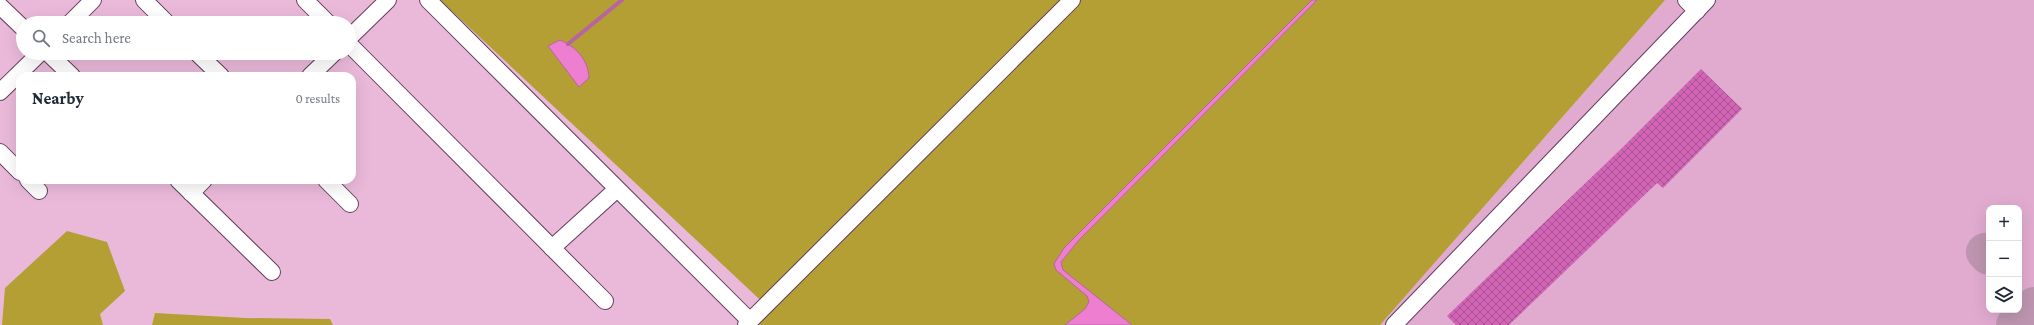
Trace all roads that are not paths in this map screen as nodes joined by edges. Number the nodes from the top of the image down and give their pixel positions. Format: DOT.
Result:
graph roads {
  1 [pos="93,0"];
  2 [pos="144,0"];
  3 [pos="305,0"];
  4 [pos="388,0"];
  5 [pos="428,0"];
  6 [pos="1072,0"];
  7 [pos="1696,4"];
  8 [pos="0,6"];
  9 [pos="77,16"];
  10 [pos="160,16"];
  11 [pos="321,16"];
  12 [pos="16,21"];
  13 [pos="356,31"];
  14 [pos="356,51"];
  15 [pos="33,60"];
  16 [pos="55,60"];
  17 [pos="204,60"];
  18 [pos="327,60"];
  19 [pos="21,72"];
  20 [pos="68,72"];
  21 [pos="217,72"];
  22 [pos="314,72"];
  23 [pos="16,76"];
  24 [pos="0,92"];
  25 [pos="0,152"];
  26 [pos="16,168"];
  27 [pos="32,184"];
  28 [pos="182,184"];
  29 [pos="200,184"];
  30 [pos="330,184"];
  31 [pos="617,189"];
  32 [pos="39,191"];
  33 [pos="191,193"];
  34 [pos="350,204"];
  35 [pos="552,248"];
  36 [pos="272,272"];
  37 [pos="605,301"];
  38 [pos="748,323"];
  39 [pos="1394,325"];
  1 -- 9 [label="lane"];
  2 -- 10 [label="lane"];
  3 -- 11 [label="lane"];
  4 -- 13 [label="lane"];
  5 -- 31 [label="lane"];
  6 -- 38 [label="lane"];
  7 -- 39 [label="lane"];
  8 -- 12 [label="lane"];
  14 -- 35 [label="lane"];
  15 -- 19 [label="lane"];
  16 -- 20 [label="lane"];
  17 -- 21 [label="lane"];
  18 -- 22 [label="lane"];
  23 -- 24 [label="lane"];
  25 -- 26 [label="lane"];
  27 -- 32 [label="lane"];
  28 -- 33 [label="lane"];
  29 -- 33 [label="lane"];
  30 -- 34 [label="lane"];
  31 -- 35 [label="lane"];
  31 -- 38 [label="lane"];
  33 -- 36 [label="lane"];
  35 -- 37 [label="lane"];
}
